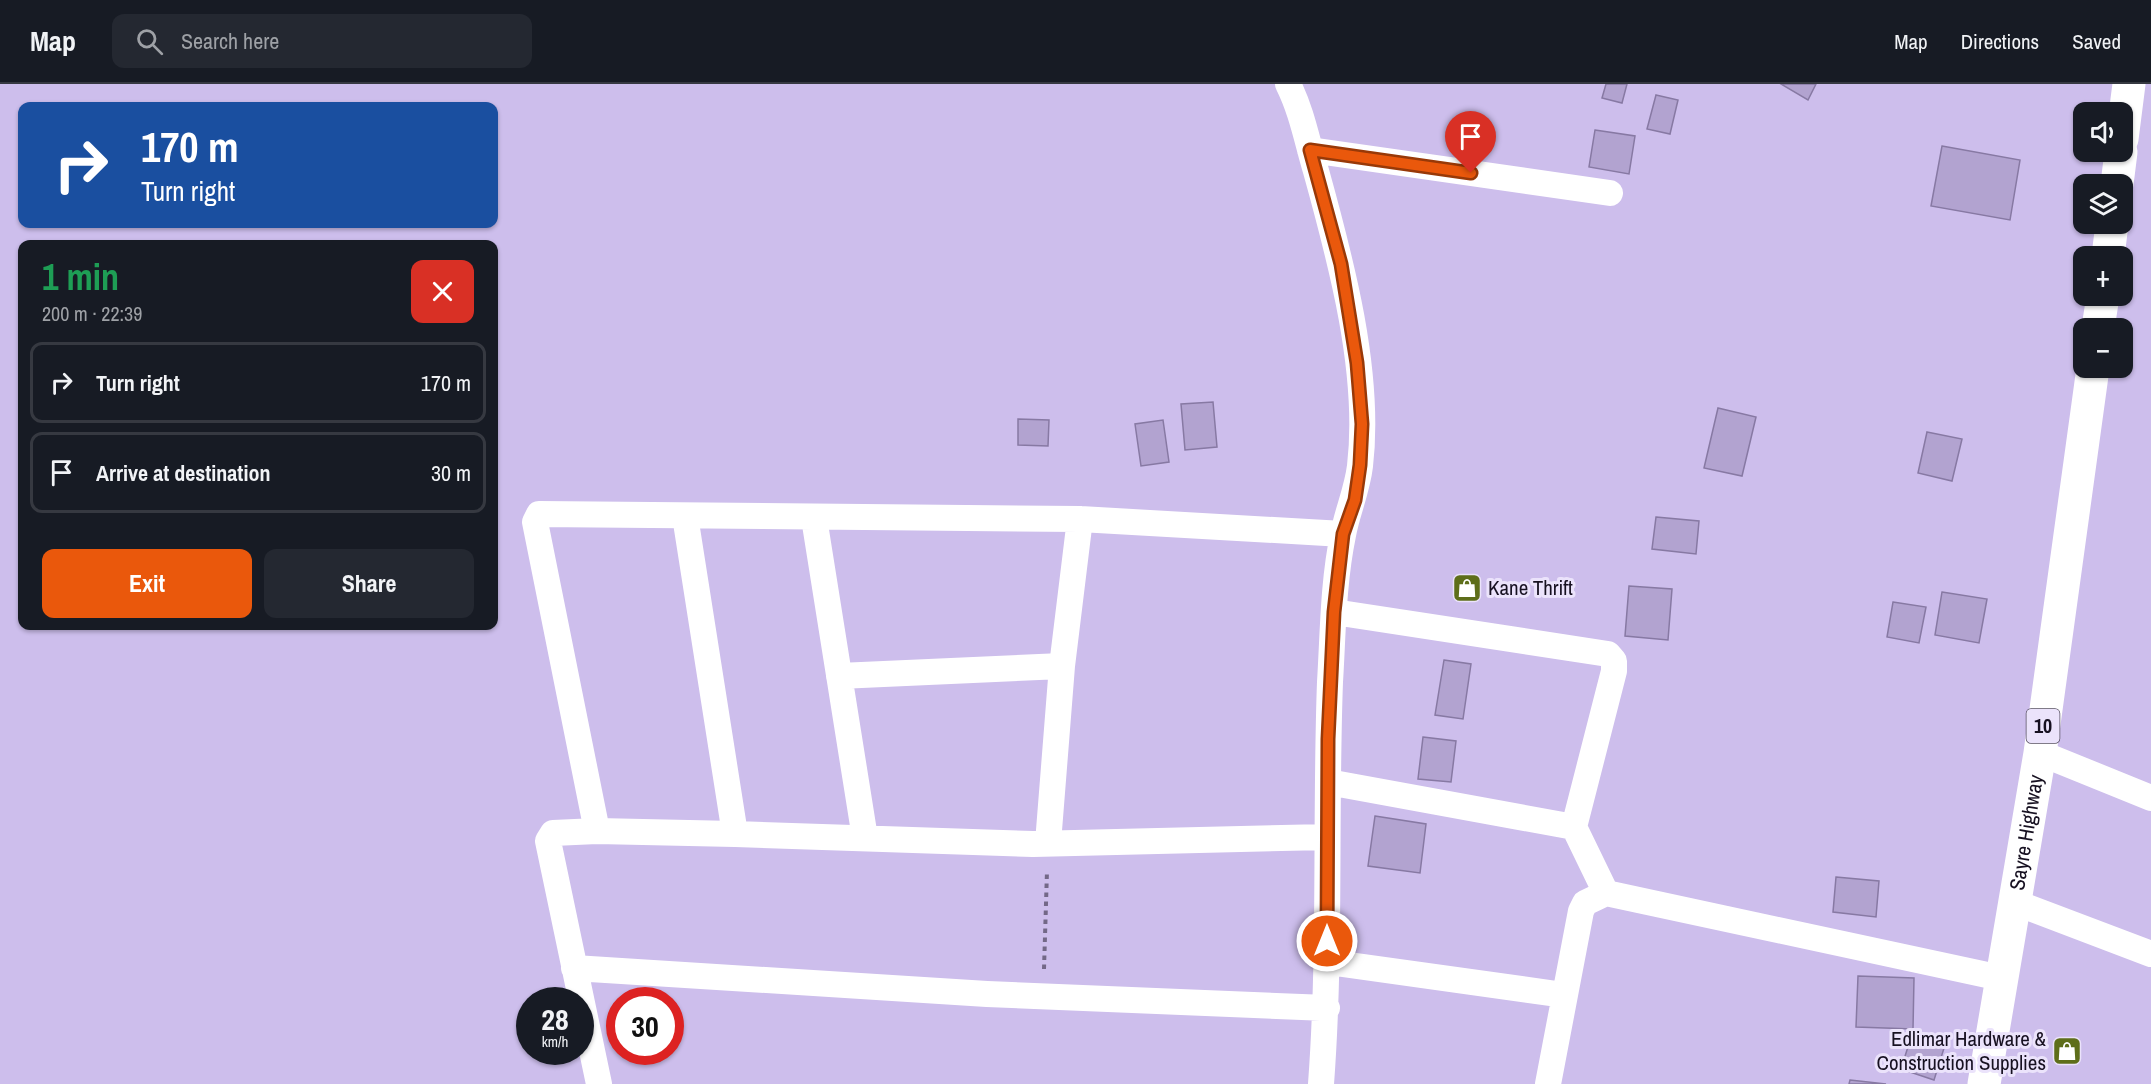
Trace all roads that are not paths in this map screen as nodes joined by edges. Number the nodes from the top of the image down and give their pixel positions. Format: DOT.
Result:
graph roads {
  1 [pos="1288,84"];
  2 [pos="2129,84"];
  3 [pos="2127,102"];
  4 [pos="1310,150"];
  5 [pos="1610,193"];
  6 [pos="2092,378"];
  7 [pos="685,516"];
  8 [pos="814,518"];
  9 [pos="1080,519"];
  10 [pos="1343,534"];
  11 [pos="1334,612"];
  12 [pos="1062,666"];
  13 [pos="839,676"];
  14 [pos="2040,753"];
  15 [pos="1328,782"];
  16 [pos="2151,798"];
  17 [pos="1574,827"];
  18 [pos="597,831"];
  19 [pos="735,834"];
  20 [pos="1327,837"];
  21 [pos="866,838"];
  22 [pos="1048,843"];
  23 [pos="1606,893"];
  24 [pos="2014,902"];
  25 [pos="2151,954"];
  26 [pos="1328,962"];
  27 [pos="574,968"];
  28 [pos="2001,978"];
  29 [pos="1564,995"];
  30 [pos="1327,1008"];
  31 [pos="599,1084"];
  32 [pos="1322,1084"];
  33 [pos="1548,1084"];
  34 [pos="1984,1084"];
  1 -- 4 [label="street"];
  2 -- 3 [label="highway"];
  4 -- 5 [label="street"];
  4 -- 10 [label="street"];
  6 -- 14 [label="highway, Sayre Highway / 10"];
  7 -- 8 [label="street"];
  7 -- 18 [label="street"];
  7 -- 19 [label="street"];
  8 -- 9 [label="street"];
  8 -- 13 [label="street"];
  9 -- 10 [label="street"];
  9 -- 12 [label="street"];
  10 -- 11 [label="street"];
  11 -- 15 [label="street"];
  11 -- 17 [label="street"];
  12 -- 13 [label="street"];
  12 -- 22 [label="street"];
  13 -- 21 [label="street"];
  14 -- 16 [label="street"];
  14 -- 24 [label="highway, Sayre Highway / 10"];
  15 -- 17 [label="street"];
  15 -- 20 [label="street"];
  17 -- 23 [label="street"];
  18 -- 19 [label="street"];
  18 -- 27 [label="street"];
  19 -- 21 [label="street"];
  20 -- 22 [label="street"];
  20 -- 26 [label="street"];
  21 -- 22 [label="street"];
  23 -- 28 [label="street"];
  23 -- 29 [label="street"];
  24 -- 25 [label="street"];
  24 -- 28 [label="highway, Sayre Highway / 10"];
  26 -- 29 [label="street"];
  26 -- 30 [label="street"];
  27 -- 30 [label="street"];
  27 -- 31 [label="street"];
  28 -- 34 [label="highway, Sayre Highway / 10"];
  29 -- 33 [label="street"];
  30 -- 32 [label="street"];
}
